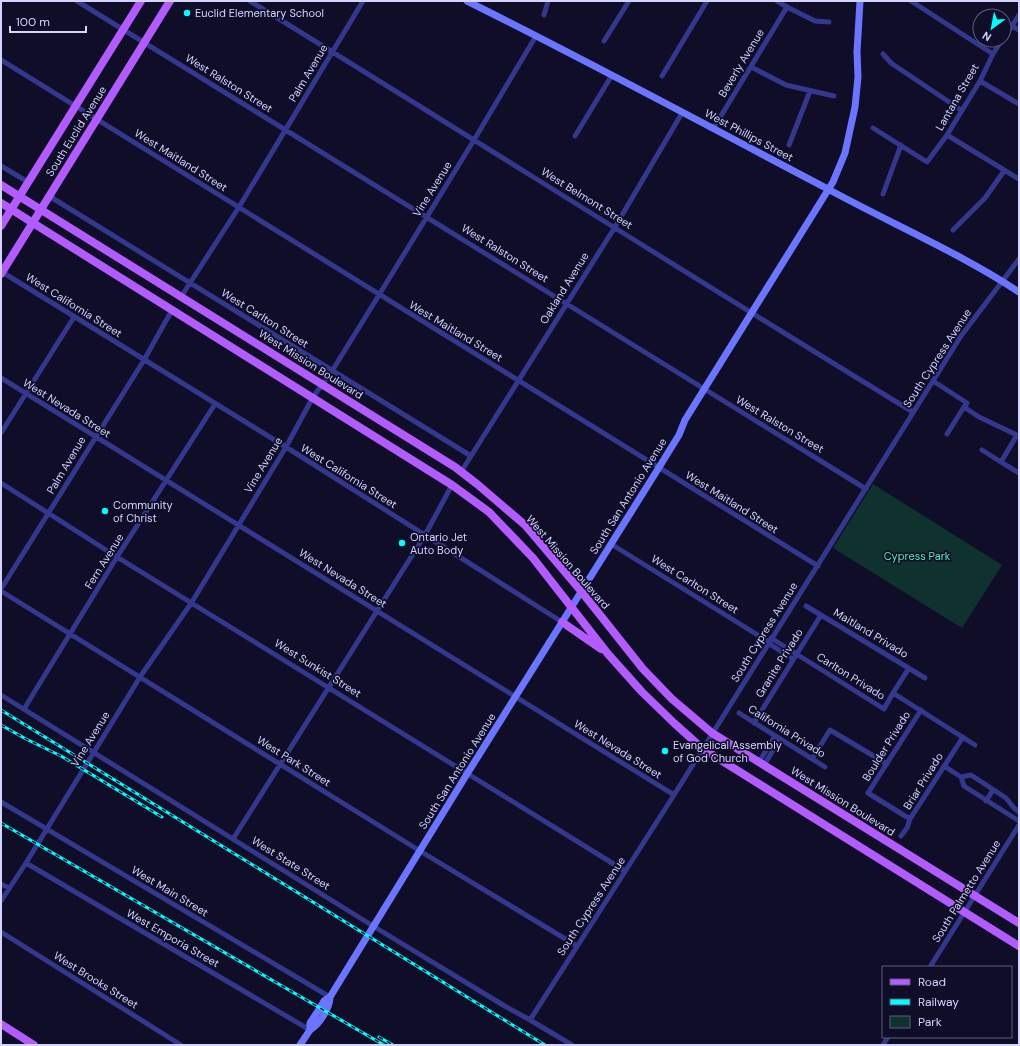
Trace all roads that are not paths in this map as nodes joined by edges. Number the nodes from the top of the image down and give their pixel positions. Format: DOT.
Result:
graph roads {
  1 [pos="78,1"];
  2 [pos="141,1"];
  3 [pos="170,1"];
  4 [pos="250,1"];
  5 [pos="363,1"];
  6 [pos="466,1"];
  7 [pos="548,1"];
  8 [pos="629,1"];
  9 [pos="707,1"];
  10 [pos="777,1"];
  11 [pos="860,1"];
  12 [pos="911,1"];
  13 [pos="787,7"];
  14 [pos="544,15"];
  15 [pos="1019,15"];
  16 [pos="829,22"];
  17 [pos="1012,26"];
  18 [pos="123,29"];
  19 [pos="1019,30"];
  20 [pos="536,36"];
  21 [pos="604,41"];
  22 [pos="144,42"];
  23 [pos="997,48"];
  24 [pos="332,52"];
  25 [pos="883,54"];
  26 [pos="993,54"];
  27 [pos="1,60"];
  28 [pos="751,67"];
  29 [pos="612,75"];
  30 [pos="662,76"];
  31 [pos="980,81"];
  32 [pos="810,91"];
  33 [pos="834,96"];
  34 [pos="1019,104"];
  35 [pos="76,106"];
  36 [pos="962,110"];
  37 [pos="682,113"];
  38 [pos="96,119"];
  39 [pos="873,128"];
  40 [pos="712,129"];
  41 [pos="285,130"];
  42 [pos="948,135"];
  43 [pos="575,136"];
  44 [pos="474,140"];
  45 [pos="789,145"];
  46 [pos="900,146"];
  47 [pos="1,166"];
  48 [pos="1004,171"];
  49 [pos="1019,179"];
  50 [pos="28,182"];
  51 [pos="1,185"];
  52 [pos="828,190"];
  53 [pos="883,194"];
  54 [pos="20,196"];
  55 [pos="49,196"];
  56 [pos="1,203"];
  57 [pos="239,207"];
  58 [pos="11,209"];
  59 [pos="41,209"];
  60 [pos="426,216"];
  61 [pos="32,222"];
  62 [pos="1,226"];
  63 [pos="615,227"];
  64 [pos="953,230"];
  65 [pos="1019,259"];
  66 [pos="1,273"];
  67 [pos="1002,281"];
  68 [pos="190,283"];
  69 [pos="1019,292"];
  70 [pos="379,295"];
  71 [pos="181,297"];
  72 [pos="566,303"];
  73 [pos="172,310"];
  74 [pos="751,313"];
  75 [pos="74,317"];
  76 [pos="144,360"];
  77 [pos="332,371"];
  78 [pos="1,378"];
  79 [pos="519,380"];
  80 [pos="933,381"];
  81 [pos="323,384"];
  82 [pos="704,390"];
  83 [pos="25,393"];
  84 [pos="313,397"];
  85 [pos="216,404"];
  86 [pos="964,408"];
  87 [pos="913,412"];
  88 [pos="1,433"];
  89 [pos="947,434"];
  90 [pos="1018,435"];
  91 [pos="95,437"];
  92 [pos="286,447"];
  93 [pos="982,450"];
  94 [pos="471,456"];
  95 [pos="1001,462"];
  96 [pos="658,468"];
  97 [pos="461,472"];
  98 [pos="1019,474"];
  99 [pos="167,480"];
  100 [pos="1,484"];
  101 [pos="452,485"];
  102 [pos="866,489"];
  103 [pos="48,513"];
  104 [pos="239,524"];
  105 [pos="424,535"];
  106 [pos="611,544"];
  107 [pos="117,557"];
  108 [pos="818,566"];
  109 [pos="1,590"];
  110 [pos="581,591"];
  111 [pos="192,602"];
  112 [pos="806,606"];
  113 [pos="572,607"];
  114 [pos="377,611"];
  115 [pos="821,614"];
  116 [pos="562,622"];
  117 [pos="71,634"];
  118 [pos="769,641"];
  119 [pos="608,654"];
  120 [pos="797,654"];
  121 [pos="793,660"];
  122 [pos="909,668"];
  123 [pos="140,677"];
  124 [pos="925,678"];
  125 [pos="329,687"];
  126 [pos="893,693"];
  127 [pos="1,695"];
  128 [pos="516,697"];
  129 [pos="24,709"];
  130 [pos="921,710"];
  131 [pos="739,713"];
  132 [pos="754,723"];
  133 [pos="712,733"];
  134 [pos="775,736"];
  135 [pos="963,736"];
  136 [pos="780,739"];
  137 [pos="975,745"];
  138 [pos="703,749"];
  139 [pos="93,753"];
  140 [pos="812,759"];
  141 [pos="761,763"];
  142 [pos="280,764"];
  143 [pos="887,764"];
  144 [pos="944,766"];
  145 [pos="825,767"];
  146 [pos="467,774"];
  147 [pos="961,777"];
  148 [pos="993,790"];
  149 [pos="674,795"];
  150 [pos="986,800"];
  151 [pos="1,802"];
  152 [pos="1019,812"];
  153 [pos="910,819"];
  154 [pos="1019,821"];
  155 [pos="1019,825"];
  156 [pos="46,829"];
  157 [pos="901,836"];
  158 [pos="233,839"];
  159 [pos="420,851"];
  160 [pos="26,863"];
  161 [pos="625,871"];
  162 [pos="1,884"];
  163 [pos="9,888"];
  164 [pos="975,895"];
  165 [pos="1,901"];
  166 [pos="964,912"];
  167 [pos="1019,923"];
  168 [pos="373,926"];
  169 [pos="1,932"];
  170 [pos="577,946"];
  171 [pos="1019,946"];
  172 [pos="931,966"];
  173 [pos="330,997"];
  174 [pos="530,1020"];
  175 [pos="1,1024"];
  176 [pos="310,1030"];
  177 [pos="34,1045"];
  178 [pos="181,1045"];
  179 [pos="300,1045"];
  180 [pos="572,1045"];
  1 -- 18 [label="street, West Ralston Street"];
  2 -- 18 [label="main road, South Euclid Avenue"];
  3 -- 22 [label="main road, South Euclid Avenue"];
  4 -- 24 [label="street, West Belmont Street"];
  5 -- 24 [label="street, Palm Avenue"];
  6 -- 20 [label="street, West Phillips Street"];
  7 -- 14 [label="street"];
  8 -- 21 [label="street"];
  9 -- 30 [label="street"];
  10 -- 13 [label="street"];
  11 -- 52 [label="street, South San Antonio Avenue"];
  12 -- 26 [label="street"];
  13 -- 16 [label="street"];
  13 -- 28 [label="street, Beverly Avenue"];
  15 -- 17 [label="street, Lantana Street"];
  17 -- 19 [label="street"];
  18 -- 22 [label="street, West Ralston Street"];
  18 -- 35 [label="main road, South Euclid Avenue"];
  20 -- 29 [label="street, West Phillips Street"];
  20 -- 44 [label="street, Vine Avenue"];
  22 -- 38 [label="main road, South Euclid Avenue"];
  22 -- 41 [label="street, West Ralston Street"];
  23 -- 26 [label="street, Lantana Street"];
  24 -- 41 [label="street, Palm Avenue"];
  24 -- 44 [label="street, West Belmont Street"];
  25 -- 36 [label="street"];
  26 -- 31 [label="street, Lantana Street"];
  27 -- 35 [label="street, West Maitland Street"];
  28 -- 32 [label="street"];
  28 -- 40 [label="street, Beverly Avenue"];
  29 -- 37 [label="street, West Phillips Street"];
  29 -- 43 [label="street"];
  31 -- 34 [label="street"];
  31 -- 36 [label="street, Lantana Street"];
  32 -- 33 [label="street"];
  32 -- 45 [label="street"];
  35 -- 38 [label="street, West Maitland Street"];
  35 -- 50 [label="main road, South Euclid Avenue"];
  36 -- 42 [label="street, Lantana Street"];
  37 -- 40 [label="street, West Phillips Street"];
  37 -- 63 [label="street, Oakland Avenue"];
  38 -- 55 [label="main road, South Euclid Avenue"];
  38 -- 57 [label="street, West Maitland Street"];
  39 -- 46 [label="street"];
  40 -- 52 [label="street, West Phillips Street"];
  41 -- 57 [label="street, Palm Avenue"];
  41 -- 60 [label="street, West Ralston Street"];
  42 -- 46 [label="street, Lantana Street"];
  42 -- 48 [label="street"];
  44 -- 60 [label="street, Vine Avenue"];
  44 -- 63 [label="street, West Belmont Street"];
  46 -- 53 [label="street"];
  47 -- 50 [label="street"];
  48 -- 49 [label="street"];
  48 -- 64 [label="street"];
  50 -- 54 [label="main road, South Euclid Avenue"];
  51 -- 54 [label="main road, West Mission Boulevard"];
  52 -- 67 [label="street, West Phillips Street"];
  52 -- 74 [label="street, South San Antonio Avenue"];
  54 -- 58 [label="main road, South Euclid Avenue"];
  54 -- 59 [label="main road, West Mission Boulevard"];
  55 -- 59 [label="main road, South Euclid Avenue"];
  55 -- 68 [label="street, West Carlton Street"];
  56 -- 58 [label="main road"];
  57 -- 68 [label="street, Palm Avenue"];
  57 -- 70 [label="street, West Maitland Street"];
  58 -- 61 [label="main road"];
  58 -- 62 [label="main road, South Euclid Avenue"];
  59 -- 61 [label="main road, South Euclid Avenue"];
  59 -- 71 [label="main road, West Mission Boulevard"];
  60 -- 70 [label="street, Vine Avenue"];
  60 -- 72 [label="street, West Ralston Street"];
  61 -- 66 [label="main road, South Euclid Avenue"];
  61 -- 73 [label="main road"];
  63 -- 72 [label="street, Oakland Avenue"];
  63 -- 74 [label="street, West Belmont Street"];
  65 -- 67 [label="street, South Cypress Avenue"];
  66 -- 75 [label="street, West California Street"];
  67 -- 69 [label="street, West Phillips Street"];
  67 -- 80 [label="street, South Cypress Avenue"];
  68 -- 71 [label="street, Palm Avenue"];
  68 -- 77 [label="street, West Carlton Street"];
  70 -- 77 [label="street, Vine Avenue"];
  70 -- 79 [label="street, West Maitland Street"];
  71 -- 81 [label="main road, West Mission Boulevard"];
  72 -- 79 [label="street, Oakland Avenue"];
  72 -- 82 [label="street, West Ralston Street"];
  73 -- 76 [label="street, Palm Avenue"];
  73 -- 84 [label="main road"];
  74 -- 82 [label="street, South San Antonio Avenue"];
  74 -- 87 [label="street, West Belmont Street"];
  75 -- 76 [label="street, West California Street"];
  75 -- 83 [label="street"];
  76 -- 85 [label="street, West California Street"];
  76 -- 91 [label="street, Palm Avenue"];
  77 -- 81 [label="street, Vine Avenue"];
  77 -- 94 [label="street, West Carlton Street"];
  78 -- 83 [label="street, West Nevada Street"];
  79 -- 94 [label="street, Oakland Avenue"];
  79 -- 96 [label="street, West Maitland Street"];
  80 -- 86 [label="street"];
  80 -- 87 [label="street, South Cypress Avenue"];
  81 -- 84 [label="street, Vine Avenue"];
  81 -- 97 [label="main road, West Mission Boulevard"];
  82 -- 96 [label="street, South San Antonio Avenue"];
  82 -- 102 [label="street, West Ralston Street"];
  83 -- 88 [label="street"];
  83 -- 91 [label="street, West Nevada Street"];
  84 -- 92 [label="street, Vine Avenue"];
  84 -- 101 [label="main road"];
  85 -- 92 [label="street, West California Street"];
  85 -- 99 [label="street, Fern Avenue"];
  86 -- 89 [label="street"];
  86 -- 90 [label="street"];
  87 -- 102 [label="street, South Cypress Avenue"];
  90 -- 95 [label="street"];
  91 -- 99 [label="street, West Nevada Street"];
  91 -- 103 [label="street, Palm Avenue"];
  92 -- 104 [label="street, Vine Avenue"];
  92 -- 105 [label="street, West California Street"];
  93 -- 95 [label="street"];
  94 -- 97 [label="street, Oakland Avenue"];
  95 -- 98 [label="street"];
  96 -- 106 [label="street, South San Antonio Avenue"];
  96 -- 108 [label="street, West Maitland Street"];
  97 -- 110 [label="main road, West Mission Boulevard"];
  99 -- 104 [label="street, West Nevada Street"];
  99 -- 107 [label="street, Fern Avenue"];
  100 -- 103 [label="street, West Sunkist Street"];
  101 -- 105 [label="street"];
  101 -- 113 [label="main road"];
  102 -- 108 [label="street, South Cypress Avenue"];
  103 -- 107 [label="street, West Sunkist Street"];
  103 -- 109 [label="street, Palm Avenue"];
  104 -- 111 [label="street, Vine Avenue"];
  104 -- 114 [label="street, West Nevada Street"];
  105 -- 114 [label="street"];
  105 -- 116 [label="street, West California Street"];
  106 -- 110 [label="street, South San Antonio Avenue"];
  106 -- 118 [label="street, West Carlton Street"];
  107 -- 111 [label="street, West Sunkist Street"];
  107 -- 117 [label="street, Fern Avenue"];
  108 -- 118 [label="street, South Cypress Avenue"];
  109 -- 117 [label="street, West Park Street"];
  110 -- 113 [label="street, South San Antonio Avenue"];
  110 -- 133 [label="main road, West Mission Boulevard"];
  111 -- 123 [label="street, Vine Avenue"];
  111 -- 125 [label="street, West Sunkist Street"];
  112 -- 115 [label="street, Maitland Privado"];
  113 -- 116 [label="street, South San Antonio Avenue"];
  113 -- 119 [label="main road"];
  114 -- 125 [label="street"];
  114 -- 128 [label="street, West Nevada Street"];
  115 -- 120 [label="street, Granite Privado"];
  115 -- 122 [label="street, Maitland Privado"];
  116 -- 119 [label="main road"];
  116 -- 128 [label="street, South San Antonio Avenue"];
  117 -- 123 [label="street, West Park Street"];
  117 -- 129 [label="street, Fern Avenue"];
  118 -- 120 [label="street, Carlton Privado"];
  118 -- 121 [label="street"];
  118 -- 133 [label="street, South Cypress Avenue"];
  119 -- 138 [label="main road"];
  120 -- 121 [label="street, Granite Privado"];
  120 -- 126 [label="street, Carlton Privado"];
  121 -- 132 [label="street, Granite Privado"];
  122 -- 124 [label="street, Maitland Privado"];
  122 -- 126 [label="street"];
  123 -- 139 [label="street, Vine Avenue"];
  123 -- 142 [label="street, West Park Street"];
  125 -- 142 [label="street"];
  125 -- 146 [label="street, West Sunkist Street"];
  126 -- 130 [label="street, Carlton Privado"];
  127 -- 129 [label="street, West State Street"];
  128 -- 146 [label="street, South San Antonio Avenue"];
  128 -- 149 [label="street, West Nevada Street"];
  129 -- 139 [label="street, West State Street"];
  130 -- 135 [label="street, Carlton Privado"];
  130 -- 143 [label="street, Boulder Privado"];
  131 -- 132 [label="street, California Privado"];
  132 -- 134 [label="street, California Privado"];
  133 -- 138 [label="street, South Cypress Avenue"];
  133 -- 141 [label="main road, West Mission Boulevard"];
  134 -- 136 [label="street, California Privado"];
  134 -- 141 [label="street"];
  135 -- 137 [label="street, Carlton Privado"];
  135 -- 144 [label="street, Briar Privado"];
  136 -- 140 [label="street, California Privado"];
  136 -- 141 [label="street"];
  138 -- 149 [label="street, South Cypress Avenue"];
  138 -- 166 [label="main road"];
  139 -- 156 [label="street, Vine Avenue"];
  139 -- 158 [label="street, West State Street"];
  140 -- 143 [label="street"];
  140 -- 145 [label="street, California Privado"];
  141 -- 164 [label="main road, West Mission Boulevard"];
  142 -- 158 [label="street"];
  142 -- 159 [label="street, West Park Street"];
  143 -- 153 [label="street, Boulder Privado"];
  144 -- 147 [label="street"];
  144 -- 153 [label="street, Briar Privado"];
  146 -- 159 [label="street, South San Antonio Avenue"];
  146 -- 161 [label="street, West Sunkist Street"];
  147 -- 148 [label="street"];
  147 -- 150 [label="street"];
  148 -- 150 [label="street"];
  148 -- 152 [label="street"];
  149 -- 161 [label="street, South Cypress Avenue"];
  150 -- 154 [label="street"];
  151 -- 156 [label="street, West Main Street"];
  153 -- 157 [label="street, Briar Privado"];
  155 -- 164 [label="street, South Palmetto Avenue"];
  156 -- 160 [label="street, Vine Avenue"];
  156 -- 173 [label="street, West Main Street"];
  158 -- 168 [label="street, West State Street"];
  159 -- 168 [label="street, South San Antonio Avenue"];
  159 -- 170 [label="street, West Park Street"];
  160 -- 163 [label="street, Vine Avenue"];
  160 -- 176 [label="street, West Emporia Street"];
  161 -- 170 [label="street, South Cypress Avenue"];
  162 -- 163 [label="street"];
  163 -- 165 [label="street, Vine Avenue"];
  164 -- 166 [label="street, South Palmetto Avenue"];
  164 -- 167 [label="main road, West Mission Boulevard"];
  166 -- 171 [label="main road"];
  166 -- 172 [label="street, South Palmetto Avenue"];
  168 -- 173 [label="street, South San Antonio Avenue"];
  168 -- 174 [label="street, West State Street"];
  169 -- 178 [label="street, West Brooks Street"];
  170 -- 174 [label="street, South Cypress Avenue"];
  173 -- 176 [label="street, South San Antonio Avenue"];
  174 -- 180 [label="street, West State Street"];
  175 -- 177 [label="main road"];
  176 -- 179 [label="street, South San Antonio Avenue"];
}
